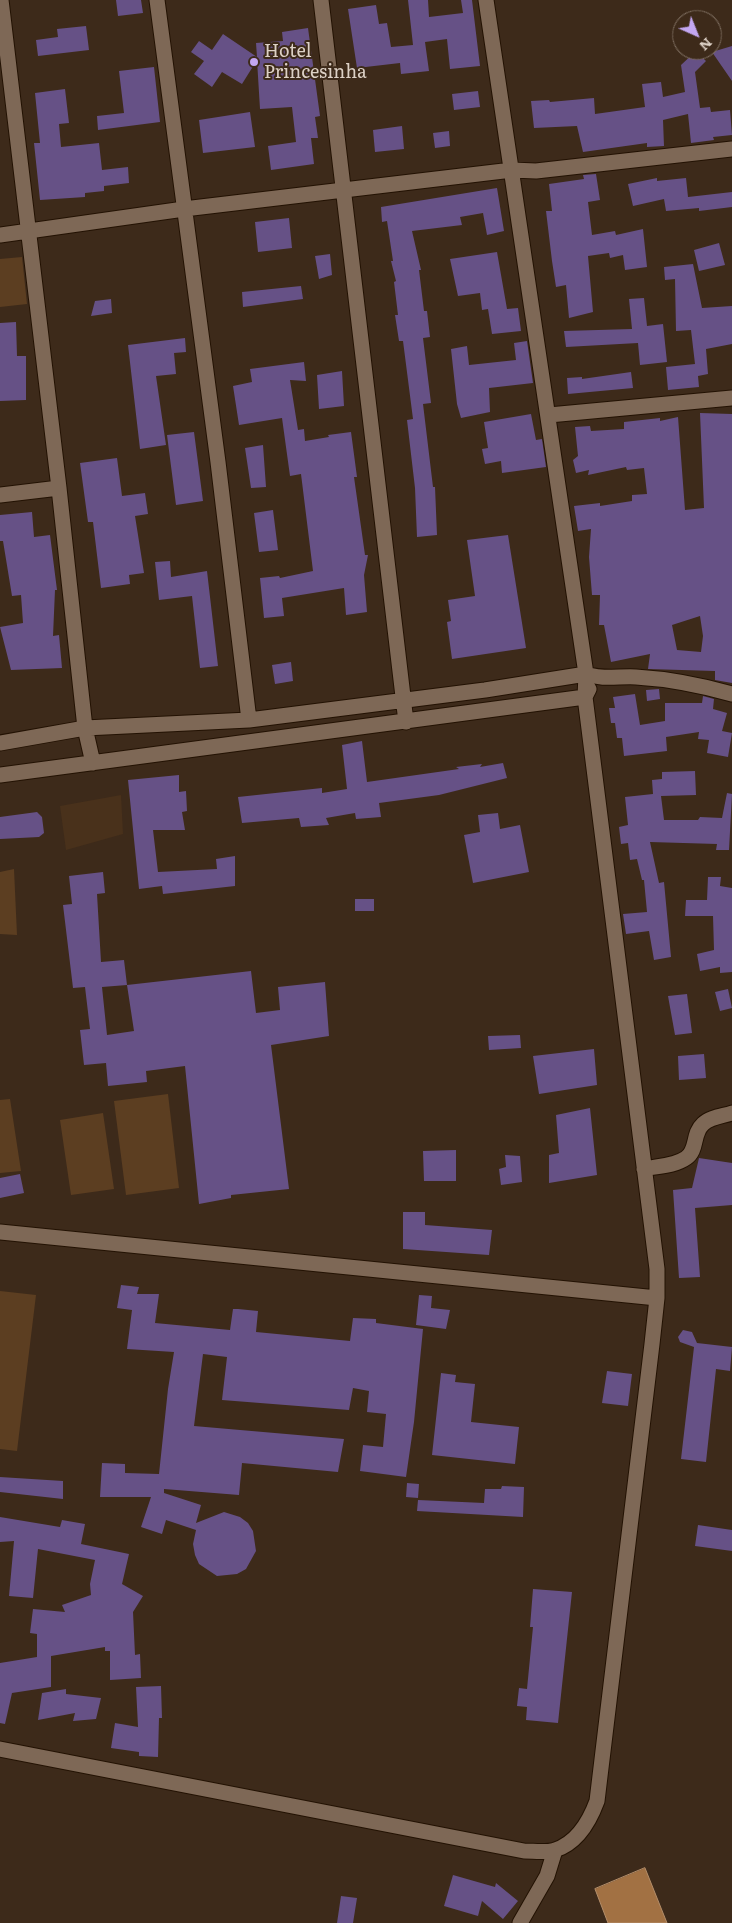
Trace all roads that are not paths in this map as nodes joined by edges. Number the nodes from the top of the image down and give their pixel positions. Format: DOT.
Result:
graph roads {
  1 [pos="1,0"];
  2 [pos="157,0"];
  3 [pos="321,0"];
  4 [pos="486,0"];
  5 [pos="732,149"];
  6 [pos="512,170"];
  7 [pos="344,189"];
  8 [pos="184,209"];
  9 [pos="29,231"];
  10 [pos="0,235"];
  11 [pos="732,398"];
  12 [pos="549,415"];
  13 [pos="60,488"];
  14 [pos="0,495"];
  15 [pos="592,676"];
  16 [pos="732,694"];
  17 [pos="584,697"];
  18 [pos="402,700"];
  19 [pos="249,720"];
  20 [pos="406,722"];
  21 [pos="85,728"];
  22 [pos="0,743"];
  23 [pos="93,763"];
  24 [pos="0,775"];
  25 [pos="732,1114"];
  26 [pos="644,1169"];
  27 [pos="0,1232"];
  28 [pos="657,1298"];
  29 [pos="0,1749"];
  30 [pos="556,1850"];
  31 [pos="520,1923"];
  1 -- 9 [label="street"];
  2 -- 8 [label="street"];
  3 -- 7 [label="street"];
  4 -- 6 [label="street"];
  5 -- 6 [label="street"];
  6 -- 7 [label="street"];
  6 -- 12 [label="street"];
  7 -- 8 [label="street"];
  7 -- 18 [label="street"];
  8 -- 9 [label="street"];
  8 -- 19 [label="street"];
  9 -- 10 [label="street"];
  9 -- 13 [label="street"];
  11 -- 12 [label="street"];
  12 -- 15 [label="street"];
  13 -- 14 [label="street"];
  13 -- 21 [label="street"];
  15 -- 16 [label="street"];
  15 -- 17 [label="street"];
  15 -- 18 [label="street"];
  17 -- 20 [label="street"];
  17 -- 26 [label="street"];
  18 -- 19 [label="street"];
  18 -- 20 [label="street"];
  19 -- 21 [label="street"];
  20 -- 23 [label="street"];
  21 -- 22 [label="street"];
  21 -- 23 [label="street"];
  23 -- 24 [label="street"];
  25 -- 26 [label="street"];
  26 -- 28 [label="street"];
  27 -- 28 [label="street"];
  28 -- 30 [label="street"];
  29 -- 30 [label="street"];
  30 -- 31 [label="street"];
}
